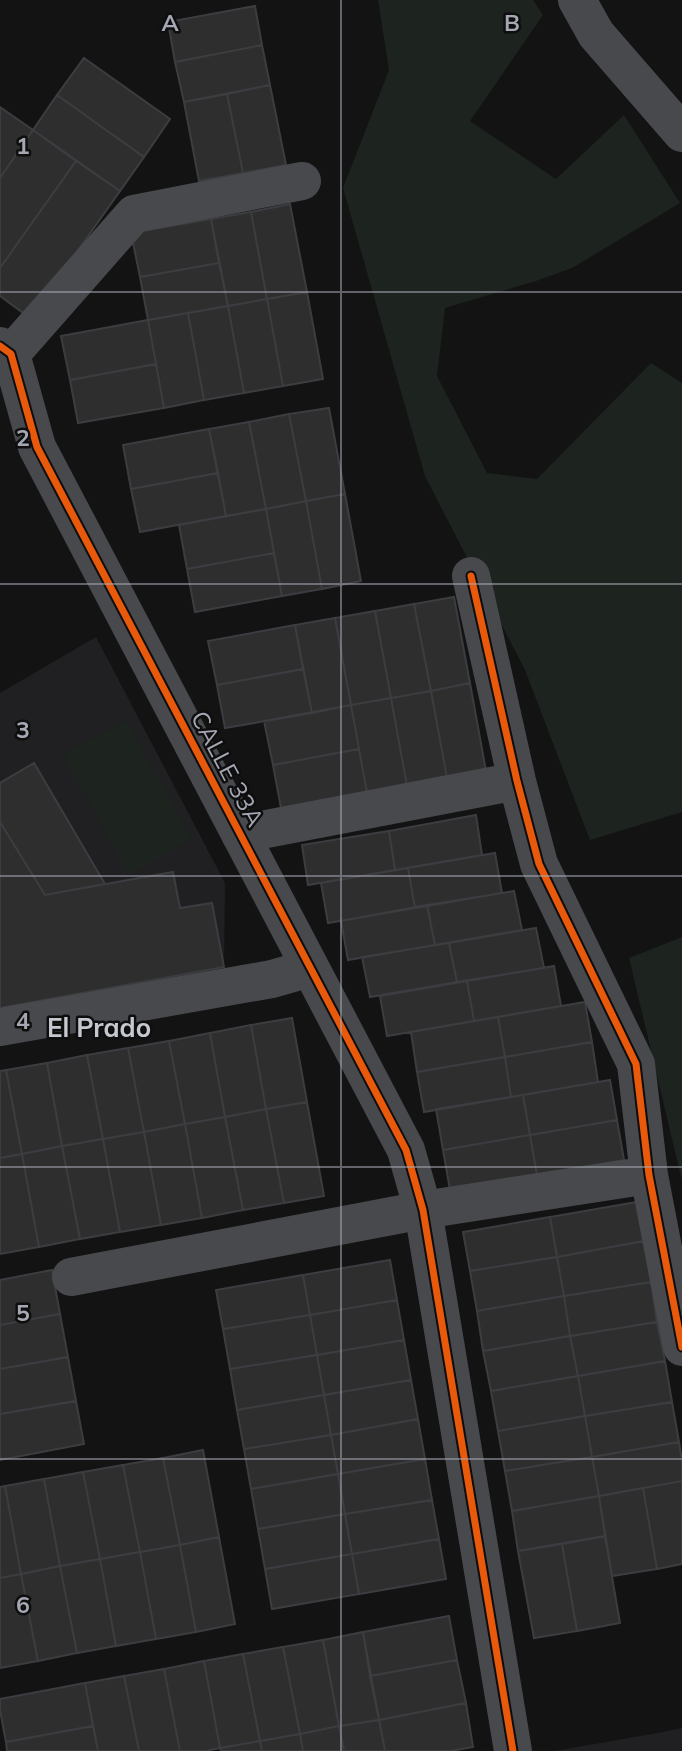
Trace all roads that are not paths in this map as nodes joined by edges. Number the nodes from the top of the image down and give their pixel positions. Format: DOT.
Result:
graph roads {
  1 [pos="577,0"];
  2 [pos="682,133"];
  3 [pos="302,181"];
  4 [pos="5,350"];
  5 [pos="471,576"];
  6 [pos="517,782"];
  7 [pos="240,834"];
  8 [pos="310,968"];
  9 [pos="0,1027"];
  10 [pos="649,1175"];
  11 [pos="423,1210"];
  12 [pos="71,1277"];
  13 [pos="682,1347"];
  14 [pos="513,1751"];
  1 -- 2 [label="street"];
  3 -- 4 [label="street"];
  4 -- 7 [label="street, CALLE 33A"];
  5 -- 6 [label="street"];
  6 -- 7 [label="street"];
  6 -- 10 [label="street"];
  7 -- 8 [label="street, CALLE 33A"];
  8 -- 9 [label="street"];
  8 -- 11 [label="street, CALLE 33A"];
  10 -- 11 [label="street"];
  10 -- 13 [label="street"];
  11 -- 12 [label="street"];
  11 -- 14 [label="street, CALLE 33A"];
}
